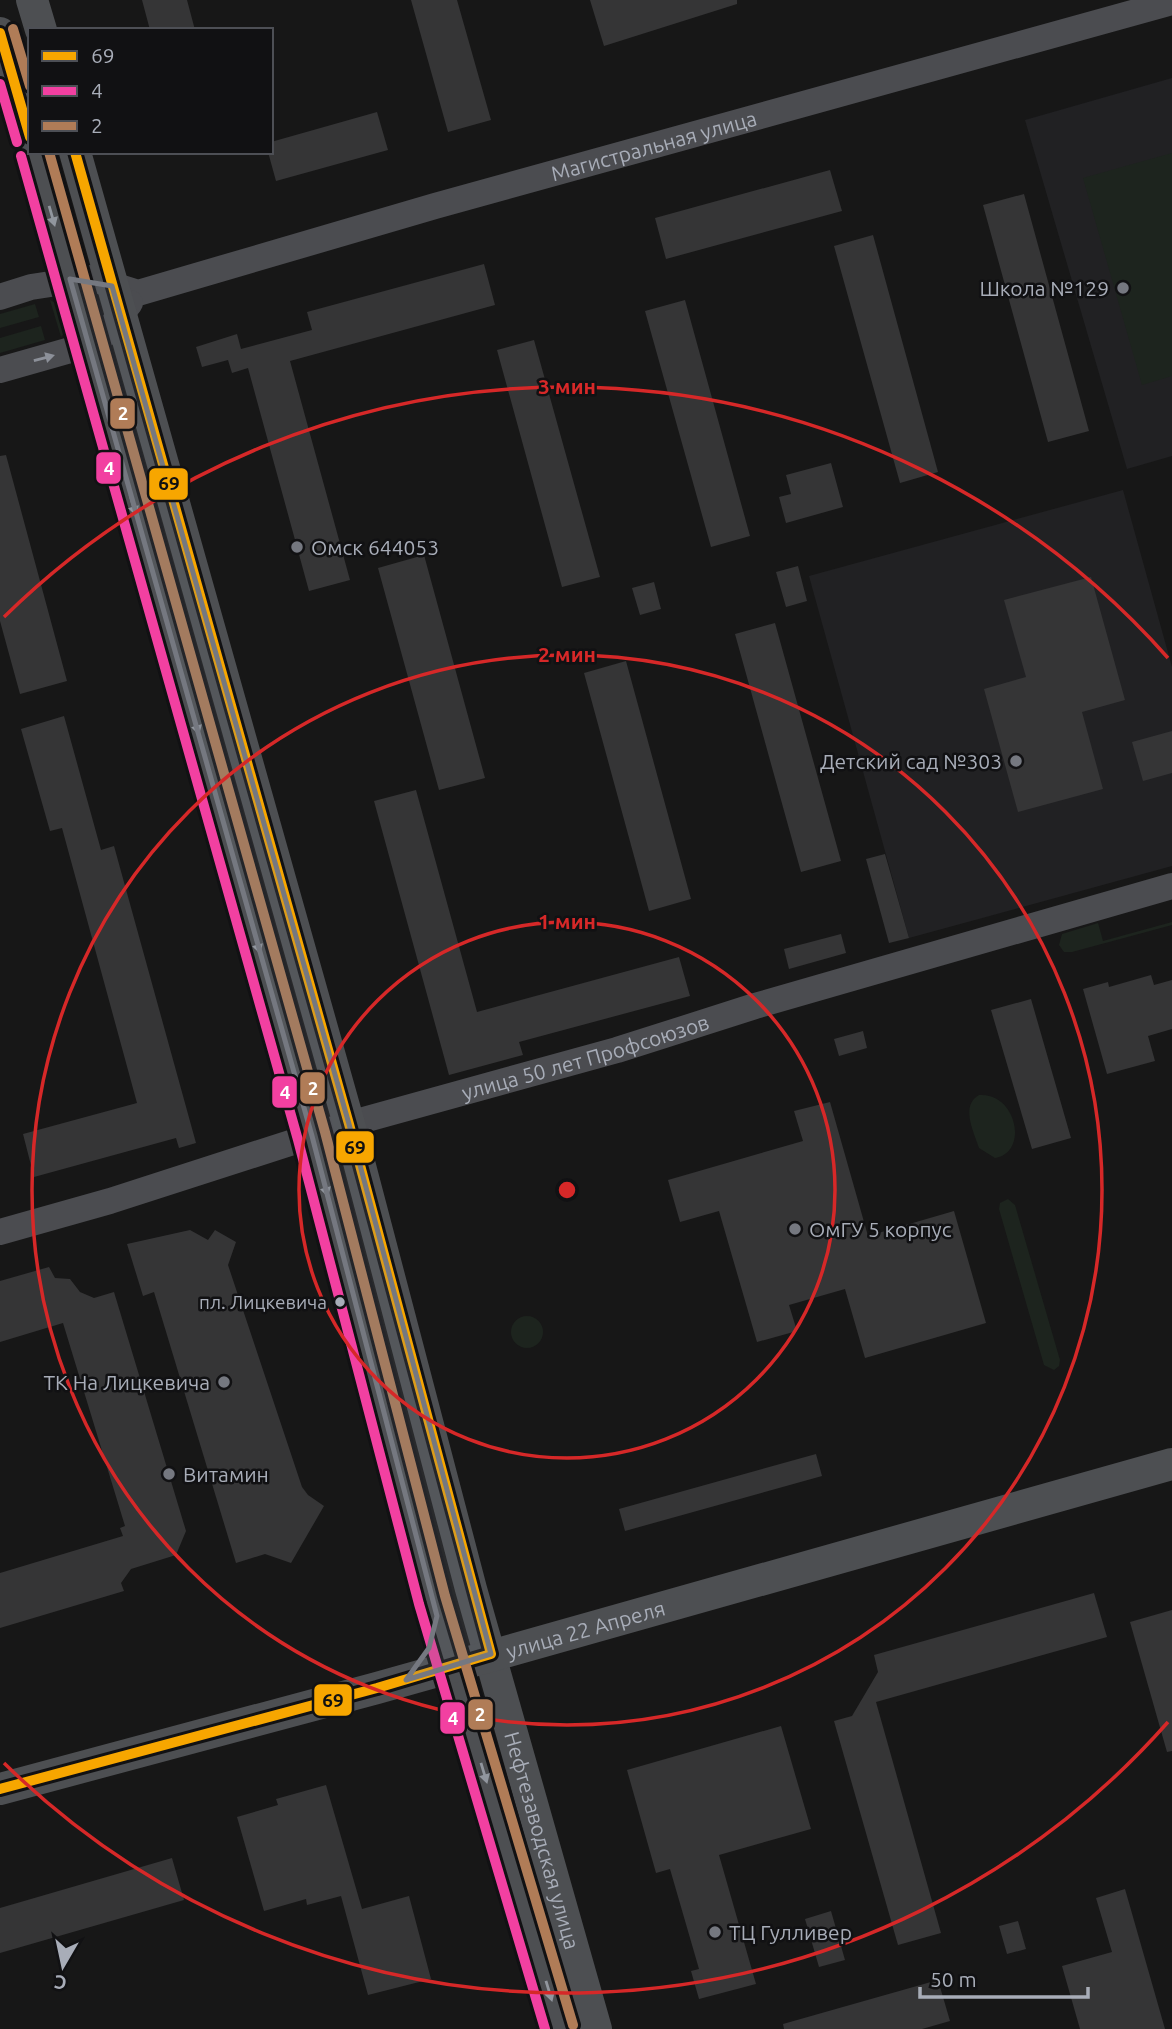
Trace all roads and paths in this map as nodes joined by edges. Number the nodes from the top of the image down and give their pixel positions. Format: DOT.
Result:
graph roads {
  1 [pos="32,0"];
  2 [pos="1172,2"];
  3 [pos="40,28"];
  4 [pos="0,33"];
  5 [pos="28,131"];
  6 [pos="35,154"];
  7 [pos="76,154"];
  8 [pos="70,279"];
  9 [pos="0,297"];
  10 [pos="123,298"];
  11 [pos="88,345"];
  12 [pos="0,370"];
  13 [pos="1172,886"];
  14 [pos="349,1124"];
  15 [pos="312,1136"];
  16 [pos="0,1232"];
  17 [pos="1172,1464"];
  18 [pos="477,1607"];
  19 [pos="437,1616"];
  20 [pos="542,1640"];
  21 [pos="491,1654"];
  22 [pos="452,1665"];
  23 [pos="406,1680"];
  24 [pos="502,1690"];
  25 [pos="463,1708"];
  26 [pos="0,1789"];
  27 [pos="560,2029"];
  28 [pos="596,2029"];
  1 -- 3 [label="main road"];
  2 -- 10 [label="street, Магистральная улица"];
  4 -- 5 [label="main road"];
  6 -- 8 [label="main road, Нефтезаводская улица, one-way"];
  7 -- 10 [label="main road, Нефтезаводская улица"];
  8 -- 9 [label="street, Магистральная улица"];
  8 -- 10 [label="street, Магистральная улица"];
  8 -- 11 [label="main road, Нефтезаводская улица"];
  10 -- 11 [label="street, Магистральная улица"];
  10 -- 14 [label="main road, Нефтезаводская улица"];
  12 -- 11 [label="street, Магистральная улица, one-way"];
  11 -- 15 [label="main road, Нефтезаводская улица, one-way"];
  13 -- 14 [label="street, улица 50 лет Профсоюзов"];
  14 -- 15 [label="street, улица 50 лет Профсоюзов"];
  14 -- 18 [label="main road, Нефтезаводская улица"];
  15 -- 16 [label="street, улица 50 лет Профсоюзов"];
  15 -- 19 [label="main road, Нефтезаводская улица, one-way"];
  17 -- 20 [label="main road, улица 22 Апреля"];
  18 -- 20 [label="main road"];
  18 -- 21 [label="main road, Нефтезаводская улица"];
  19 -- 22 [label="main road, Нефтезаводская улица"];
  19 -- 23 [label="main road"];
  20 -- 21 [label="main road, улица 22 Апреля"];
  20 -- 24 [label="main road"];
  21 -- 22 [label="main road, улица 22 Апреля"];
  21 -- 24 [label="main road, Нефтезаводская улица"];
  22 -- 23 [label="main road, улица 22 Апреля"];
  22 -- 25 [label="main road, Нефтезаводская улица"];
  23 -- 25 [label="main road"];
  23 -- 26 [label="main road, улица 22 Апреля"];
  24 -- 28 [label="main road, Нефтезаводская улица"];
  25 -- 27 [label="main road, Нефтезаводская улица, one-way"];
}
